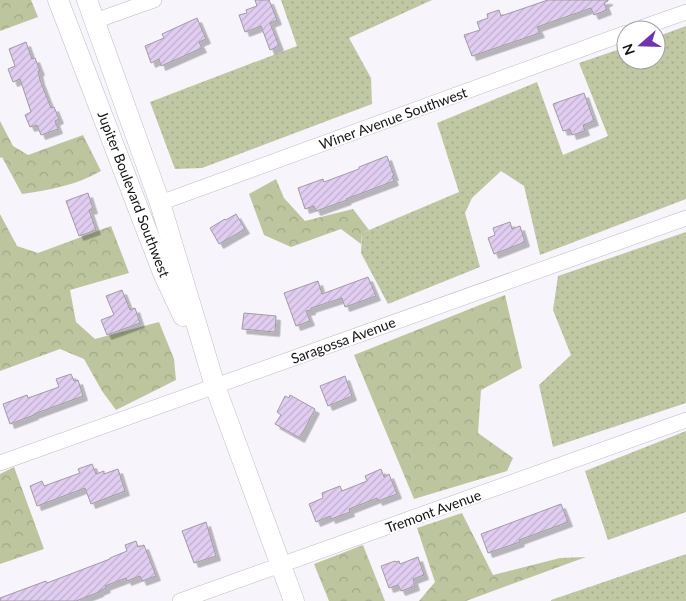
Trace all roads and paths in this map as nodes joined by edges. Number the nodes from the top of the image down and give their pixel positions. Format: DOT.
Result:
graph roads {
  1 [pos="58,0"];
  2 [pos="87,0"];
  3 [pos="154,0"];
  4 [pos="686,12"];
  5 [pos="663,20"];
  6 [pos="95,21"];
  7 [pos="616,37"];
  8 [pos="160,203"];
  9 [pos="686,218"];
  10 [pos="215,386"];
  11 [pos="686,420"];
  12 [pos="0,463"];
  13 [pos="281,565"];
  14 [pos="180,601"];
  15 [pos="294,601"];
  1 -- 10 [label="street, Jupiter Boulevard Southwest"];
  2 -- 6 [label="street, Jupiter Boulevard Southwest"];
  3 -- 6 [label="street"];
  4 -- 5 [label="street"];
  6 -- 8 [label="street, Jupiter Boulevard Southwest"];
  7 -- 8 [label="street, Winer Avenue Southwest"];
  8 -- 10 [label="street, Jupiter Boulevard Southwest"];
  9 -- 10 [label="street, Saragossa Avenue"];
  10 -- 12 [label="street, Saragossa Avenue"];
  10 -- 13 [label="street, Jupiter Boulevard Southwest"];
  11 -- 13 [label="street, Tremont Avenue"];
  13 -- 14 [label="street, Tremont Avenue"];
  13 -- 15 [label="street, Jupiter Boulevard Southwest"];
}
